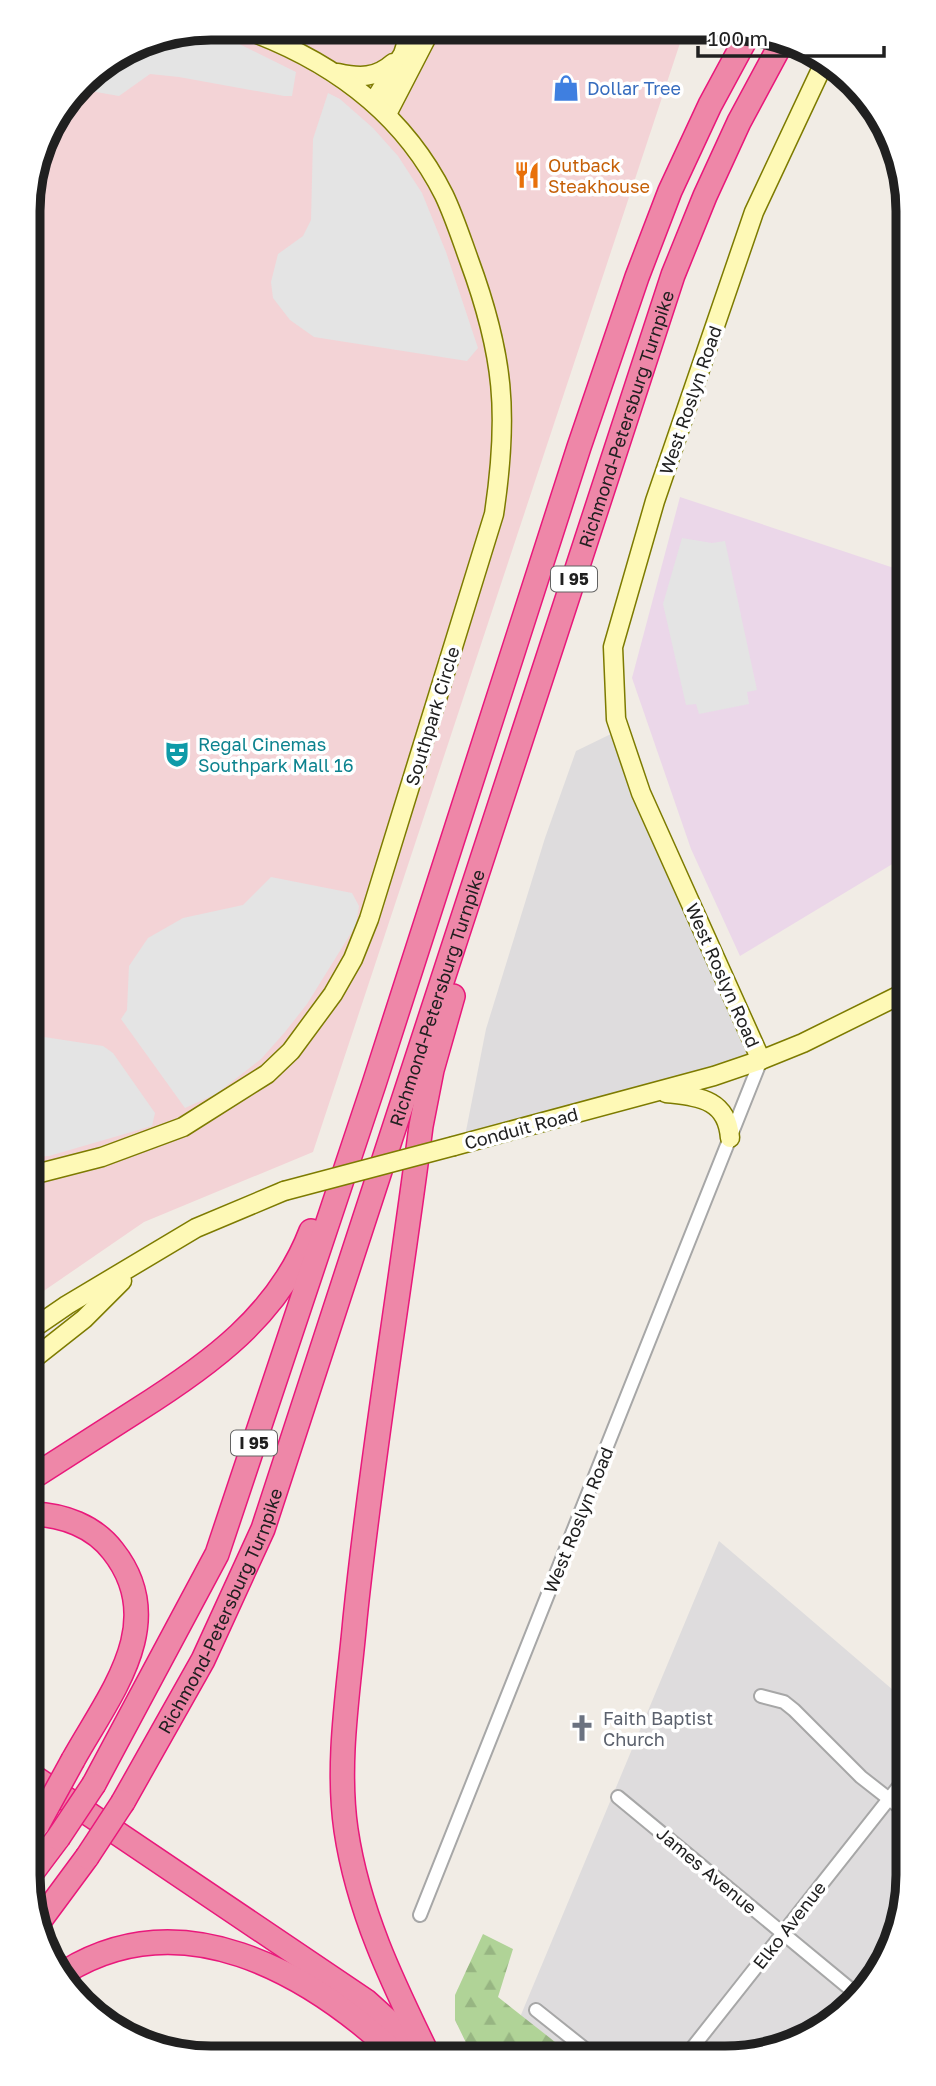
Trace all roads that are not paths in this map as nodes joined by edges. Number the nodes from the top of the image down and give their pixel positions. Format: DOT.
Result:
graph roads {
  1 [pos="271,41"];
  2 [pos="407,41"];
  3 [pos="424,41"];
  4 [pos="744,42"];
  5 [pos="779,49"];
  6 [pos="403,54"];
  7 [pos="821,70"];
  8 [pos="331,71"];
  9 [pos="381,107"];
  10 [pos="492,831"];
  11 [pos="896,998"];
  12 [pos="761,1060"];
  13 [pos="374,1084"];
  14 [pos="655,1092"];
  15 [pos="730,1138"];
  16 [pos="40,1173"];
  17 [pos="139,1264"];
  18 [pos="40,1323"];
  19 [pos="40,1353"];
  20 [pos="40,1472"];
  21 [pos="40,1515"];
  22 [pos="761,1696"];
  23 [pos="40,1781"];
  24 [pos="895,1791"];
  25 [pos="40,1794"];
  26 [pos="618,1797"];
  27 [pos="889,1798"];
  28 [pos="895,1803"];
  29 [pos="40,1820"];
  30 [pos="40,1862"];
  31 [pos="45,1914"];
  32 [pos="420,1915"];
  33 [pos="782,1933"];
  34 [pos="70,1970"];
  35 [pos="851,1989"];
  36 [pos="536,2010"];
  37 [pos="387,2046"];
  38 [pos="390,2046"];
  39 [pos="410,2046"];
  40 [pos="424,2046"];
  41 [pos="581,2046"];
  42 [pos="694,2046"];
  1 -- 8 [label="main road"];
  2 -- 6 [label="main road"];
  3 -- 9 [label="main road"];
  4 -- 13 [label="highway, Richmond-Petersburg Turnpike / I 95"];
  5 -- 10 [label="highway, Richmond-Petersburg Turnpike / I 95"];
  6 -- 8 [label="main road"];
  6 -- 9 [label="main road"];
  7 -- 12 [label="main road, West Roslyn Road"];
  8 -- 9 [label="main road, Southpark Circle"];
  9 -- 16 [label="main road, Southpark Circle"];
  10 -- 31 [label="highway, Richmond-Petersburg Turnpike / I 95, bridge"];
  10 -- 40 [label="highway"];
  11 -- 12 [label="main road, Conduit Road"];
  12 -- 14 [label="main road, Conduit Road"];
  12 -- 15 [label="street, West Roslyn Road"];
  13 -- 20 [label="highway"];
  13 -- 30 [label="highway, Richmond-Petersburg Turnpike / I 95, bridge"];
  14 -- 15 [label="main road"];
  14 -- 17 [label="main road, Conduit Road, bridge"];
  15 -- 32 [label="street, West Roslyn Road"];
  17 -- 18 [label="main road, Conduit Road"];
  17 -- 19 [label="main road, Conduit Road"];
  21 -- 29 [label="highway, bridge"];
  22 -- 27 [label="street"];
  23 -- 39 [label="highway"];
  24 -- 27 [label="street, Elko Avenue"];
  25 -- 38 [label="highway"];
  26 -- 33 [label="street, James Avenue"];
  27 -- 28 [label="street"];
  27 -- 33 [label="street, Elko Avenue"];
  33 -- 35 [label="street, James Avenue"];
  33 -- 42 [label="street, Elko Avenue"];
  34 -- 37 [label="highway"];
  36 -- 41 [label="street"];
}
